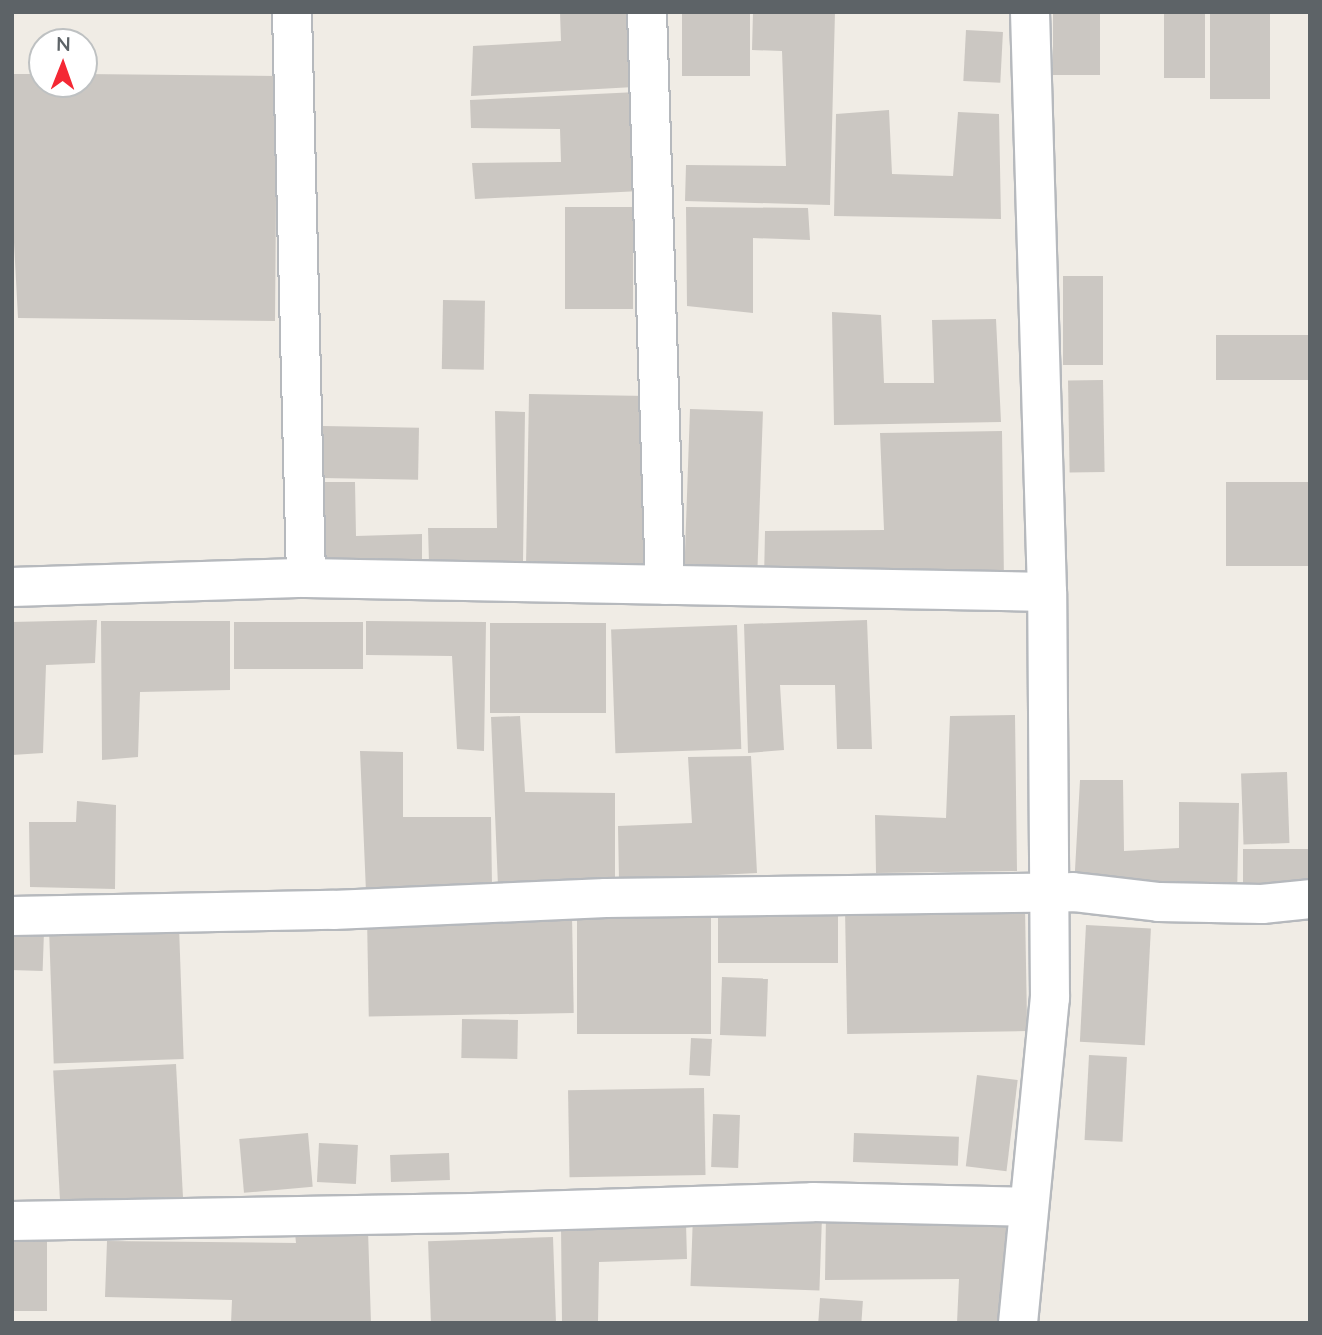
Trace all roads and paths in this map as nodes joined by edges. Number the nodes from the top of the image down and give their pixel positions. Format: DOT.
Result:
graph roads {
  1 [pos="292,12"];
  2 [pos="647,12"];
  3 [pos="1030,12"];
  4 [pos="306,578"];
  5 [pos="665,585"];
  6 [pos="12,587"];
  7 [pos="1047,592"];
  8 [pos="1049,892"];
  9 [pos="1310,899"];
  10 [pos="12,916"];
  11 [pos="1028,1207"];
  12 [pos="12,1221"];
  13 [pos="1018,1323"];
  1 -- 4 [label="street"];
  2 -- 5 [label="street"];
  3 -- 7 [label="street"];
  4 -- 5 [label="street"];
  4 -- 6 [label="street"];
  5 -- 7 [label="street"];
  7 -- 8 [label="street"];
  8 -- 9 [label="street"];
  8 -- 10 [label="street"];
  8 -- 11 [label="street"];
  11 -- 12 [label="street"];
  11 -- 13 [label="street"];
}
